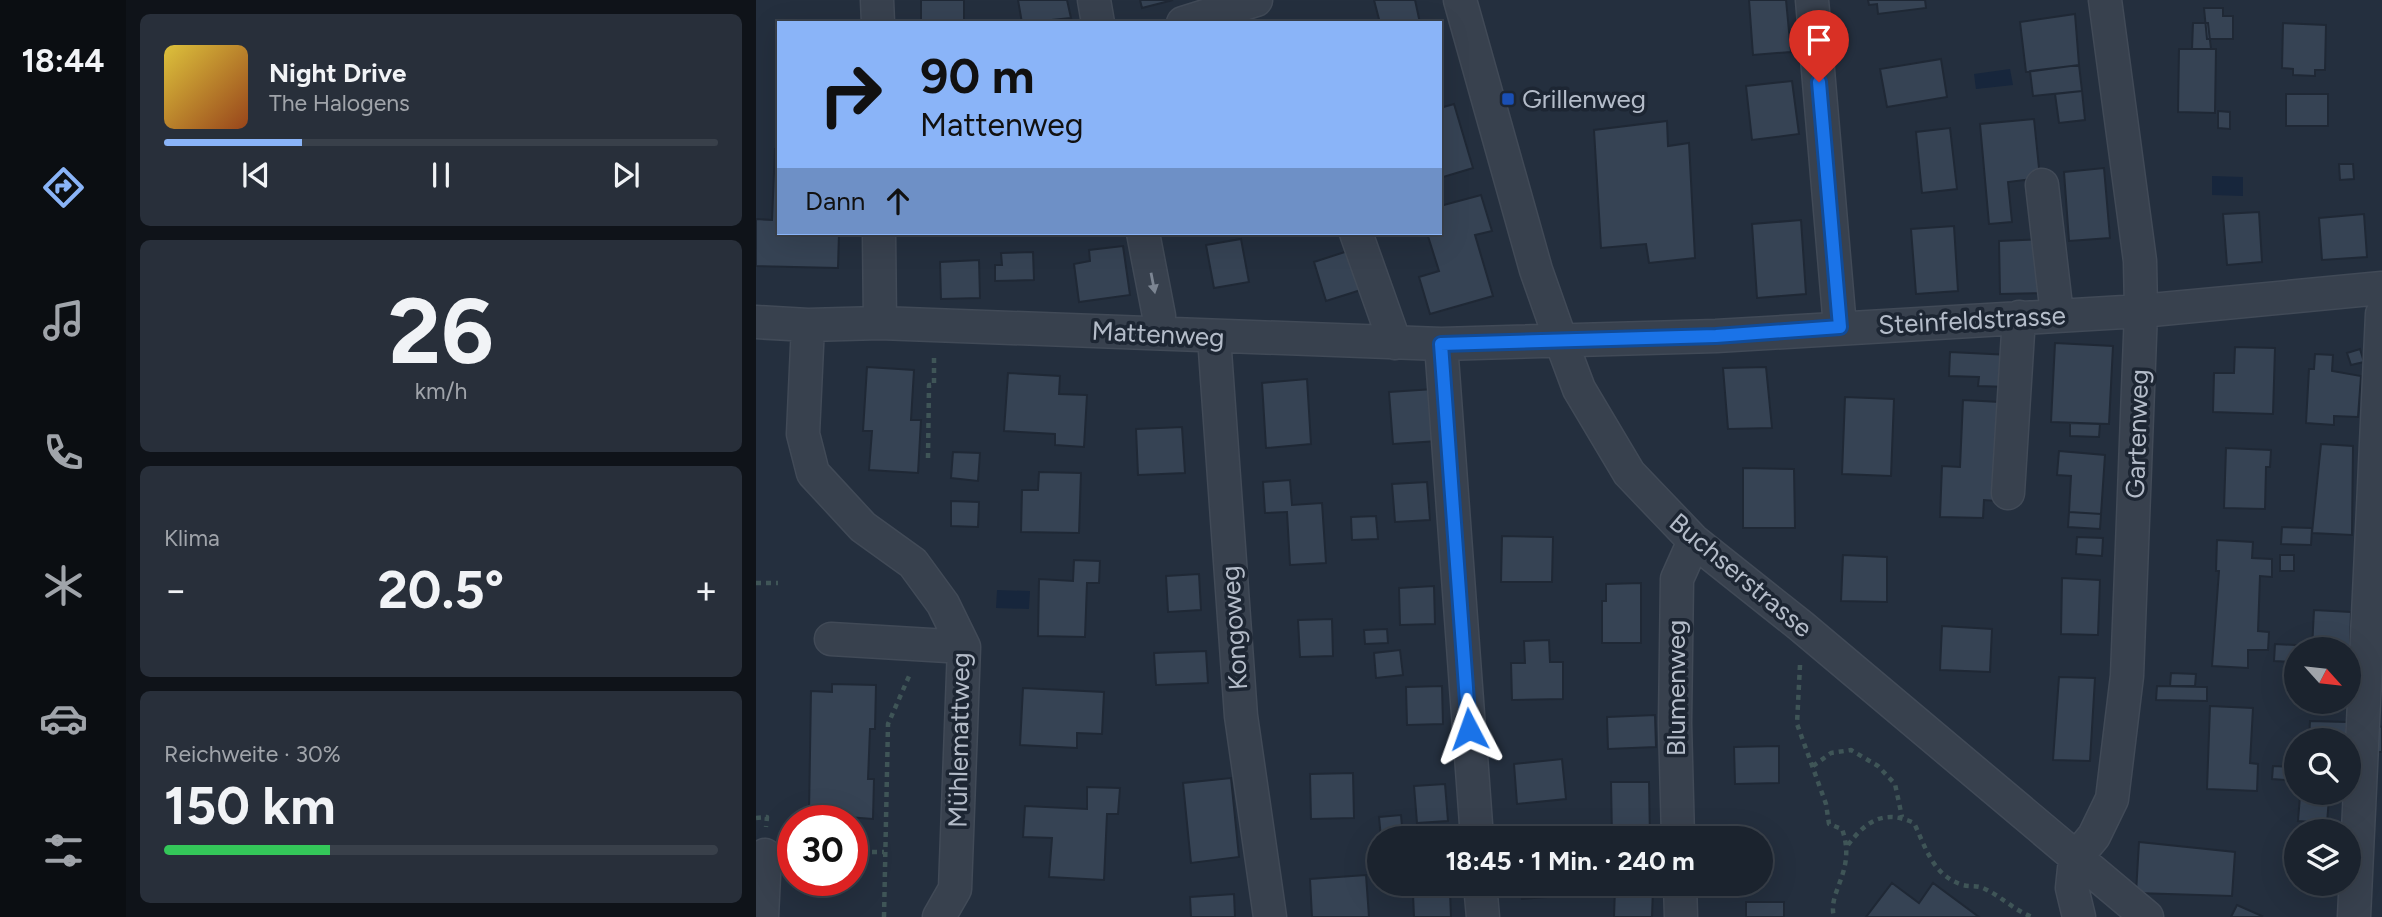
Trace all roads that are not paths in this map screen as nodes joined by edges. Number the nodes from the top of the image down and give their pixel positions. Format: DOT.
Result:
graph roads {
  1 [pos="877,0"];
  2 [pos="1094,0"];
  3 [pos="1256,0"];
  4 [pos="1460,0"];
  5 [pos="1812,0"];
  6 [pos="2105,0"];
  7 [pos="878,21"];
  8 [pos="1098,21"];
  9 [pos="1190,21"];
  10 [pos="2042,185"];
  11 [pos="879,235"];
  12 [pos="1143,235"];
  13 [pos="1357,235"];
  14 [pos="2382,288"];
  15 [pos="2141,311"];
  16 [pos="2382,314"];
  17 [pos="2057,315"];
  18 [pos="2019,317"];
  19 [pos="756,322"];
  20 [pos="880,323"];
  21 [pos="808,325"];
  22 [pos="1840,327"];
  23 [pos="1158,333"];
  24 [pos="1214,337"];
  25 [pos="1561,341"];
  26 [pos="1395,343"];
  27 [pos="1441,344"];
  28 [pos="2008,493"];
  29 [pos="1694,541"];
  30 [pos="831,639"];
  31 [pos="964,647"];
  32 [pos="1476,826"];
  33 [pos="1678,826"];
  34 [pos="765,855"];
  35 [pos="2075,859"];
  36 [pos="1481,896"];
  37 [pos="1680,896"];
  38 [pos="762,917"];
  39 [pos="939,917"];
  40 [pos="1270,917"];
  41 [pos="1483,917"];
  42 [pos="1681,917"];
  43 [pos="2079,917"];
  44 [pos="2147,917"];
  45 [pos="2354,917"];
  1 -- 7 [label="street"];
  2 -- 8 [label="street"];
  3 -- 9 [label="street"];
  4 -- 25 [label="street, Buchserstrasse"];
  5 -- 22 [label="street"];
  6 -- 15 [label="street, Gartenweg"];
  10 -- 17 [label="street"];
  11 -- 20 [label="street"];
  12 -- 23 [label="street, one-way"];
  13 -- 26 [label="street"];
  14 -- 15 [label="street, Steinfeldstrasse"];
  15 -- 17 [label="street, Steinfeldstrasse"];
  15 -- 35 [label="street, Gartenweg"];
  16 -- 45 [label="street"];
  17 -- 18 [label="street, Steinfeldstrasse"];
  18 -- 22 [label="street, Steinfeldstrasse"];
  18 -- 28 [label="street"];
  19 -- 21 [label="street, Mattenweg"];
  20 -- 21 [label="street, Mattenweg"];
  20 -- 23 [label="street, Mattenweg"];
  21 -- 31 [label="street, Mühlemattweg"];
  22 -- 25 [label="street, Steinfeldstrasse"];
  23 -- 24 [label="street, Mattenweg"];
  24 -- 26 [label="street, Mattenweg"];
  24 -- 40 [label="street, Kongoweg"];
  25 -- 27 [label="street, Mattenweg"];
  25 -- 29 [label="street, Buchserstrasse"];
  26 -- 27 [label="street, Mattenweg"];
  27 -- 32 [label="street"];
  29 -- 33 [label="street, Blumenweg"];
  29 -- 35 [label="street, Buchserstrasse"];
  30 -- 31 [label="street"];
  31 -- 39 [label="street, Mühlemattweg"];
  34 -- 38 [label="street"];
  35 -- 43 [label="street"];
  35 -- 44 [label="street, Buchserstrasse"];
  36 -- 41 [label="street"];
  37 -- 42 [label="street"];
}
